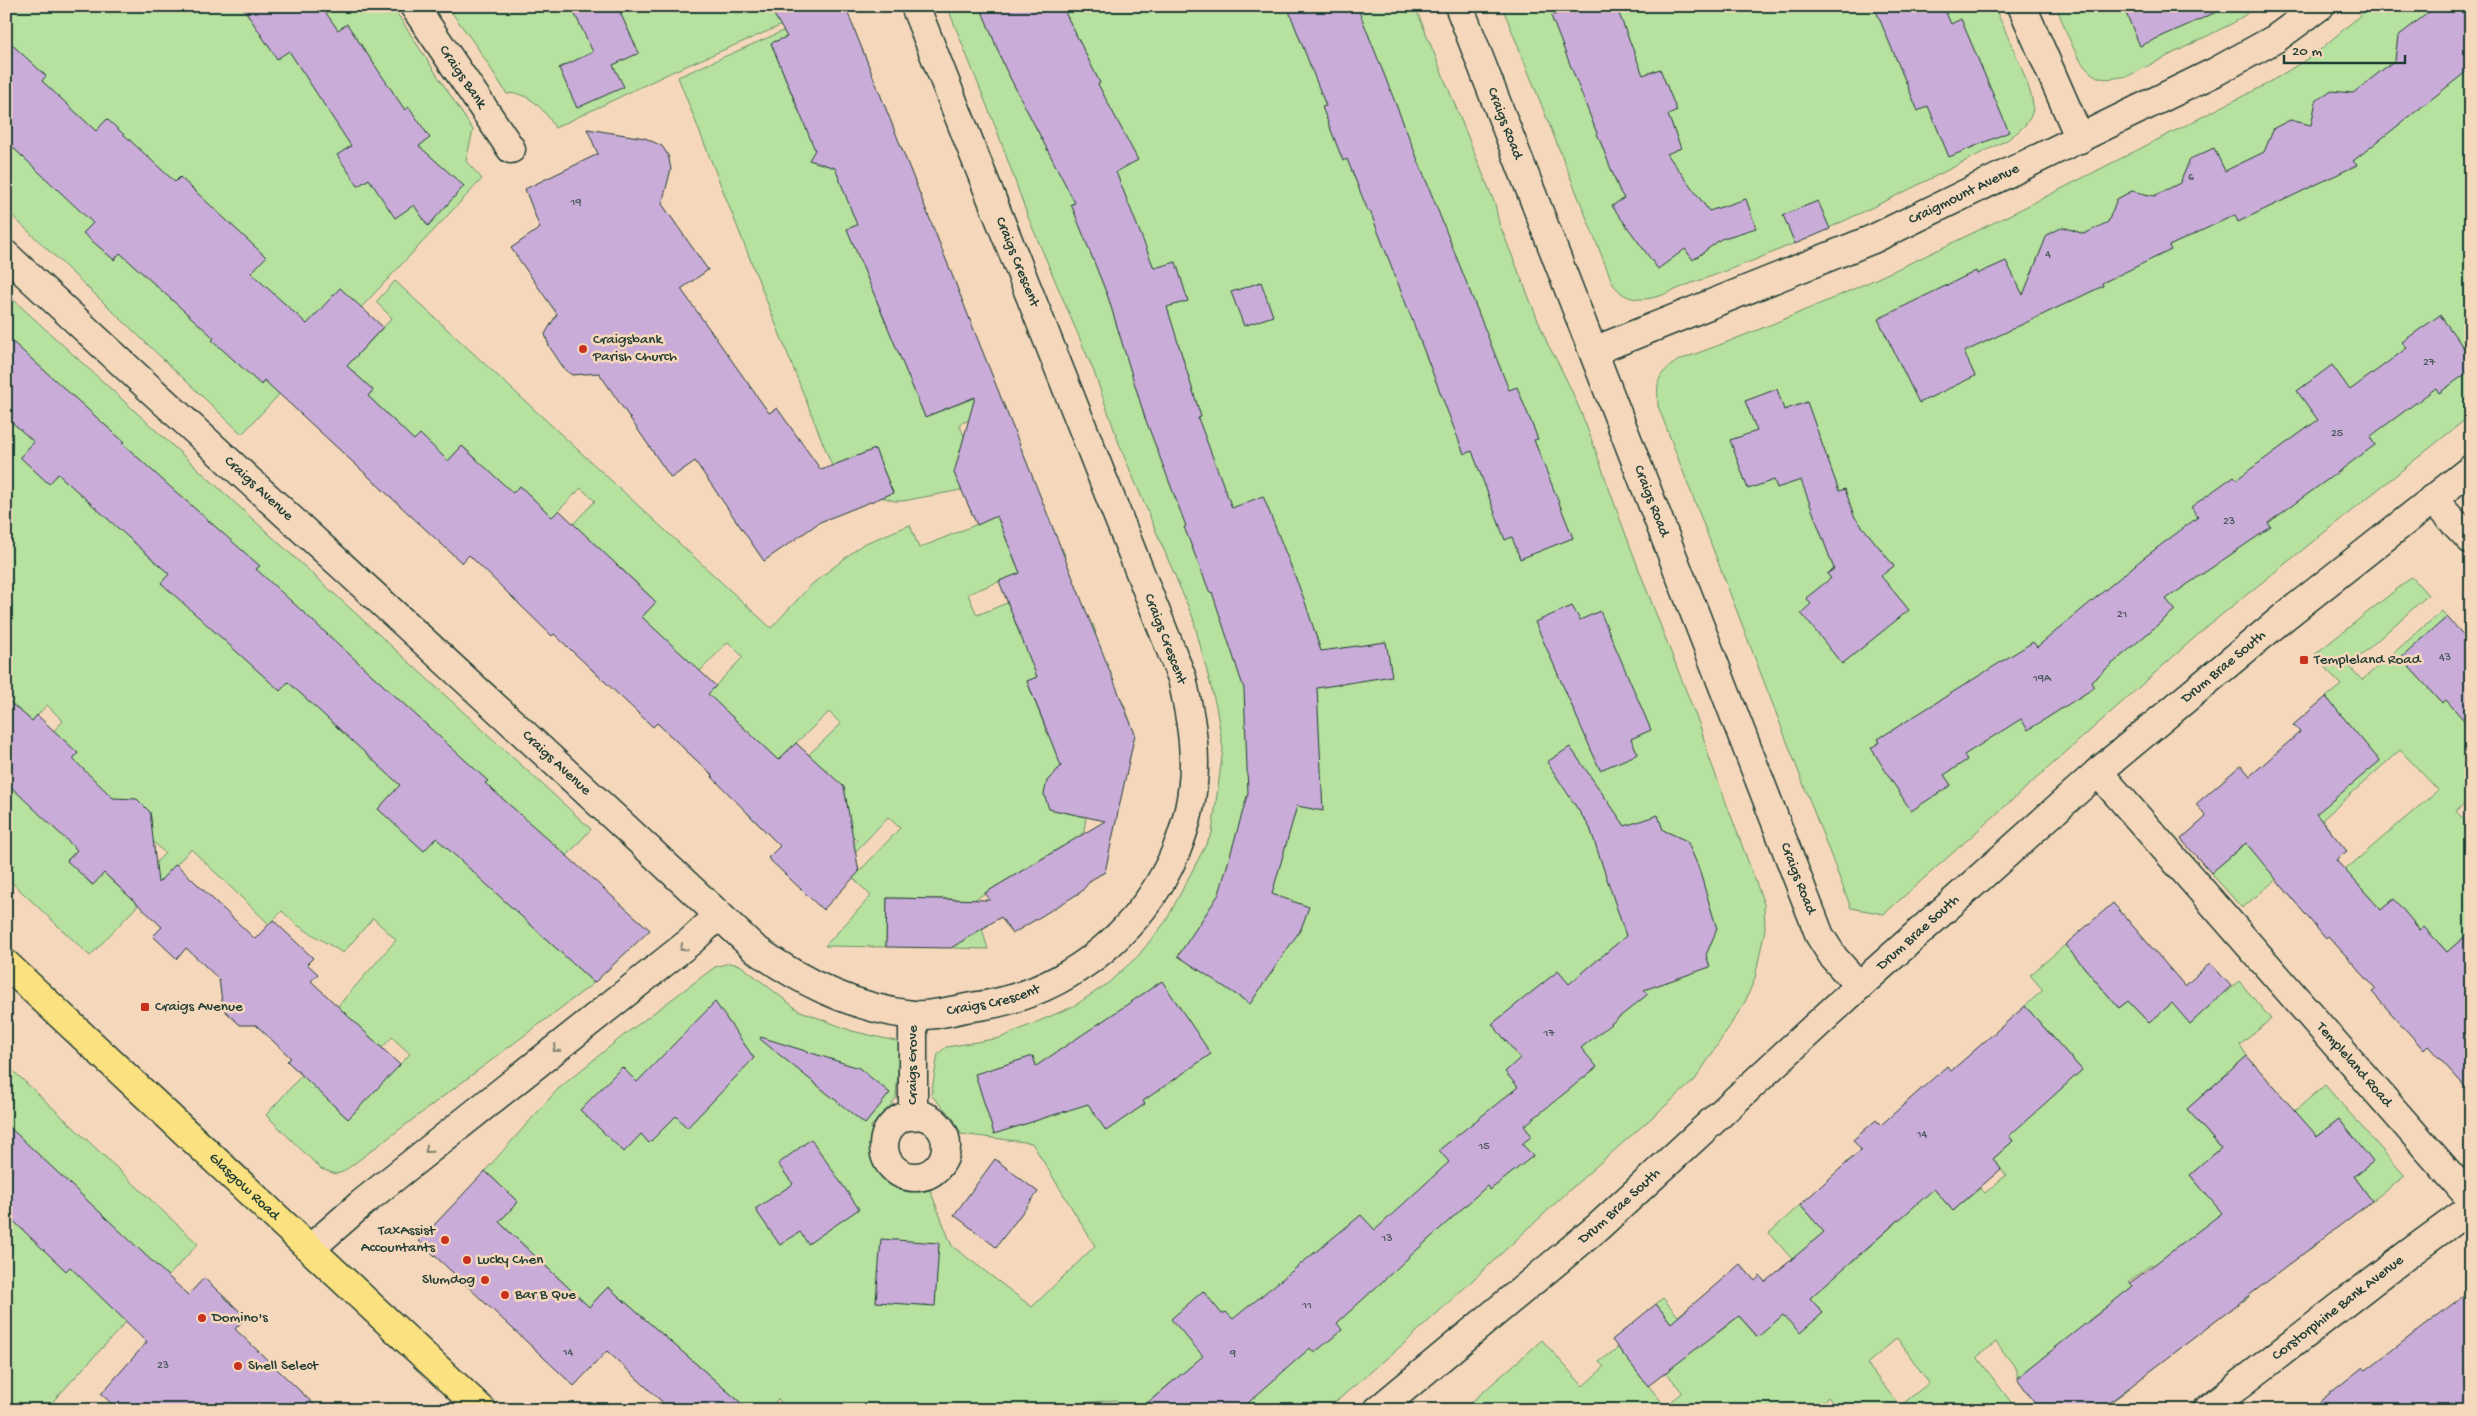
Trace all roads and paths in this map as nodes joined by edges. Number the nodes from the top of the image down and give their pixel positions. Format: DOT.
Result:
graph roads {
  1 [pos="414,6"];
  2 [pos="915,6"];
  3 [pos="1459,6"];
  4 [pos="2022,6"];
  5 [pos="2320,6"];
  6 [pos="2080,139"];
  7 [pos="512,149"];
  8 [pos="6,255"];
  9 [pos="1594,351"];
  10 [pos="2471,469"];
  11 [pos="2432,499"];
  12 [pos="2471,540"];
  13 [pos="2098,772"];
  14 [pos="719,915"];
  15 [pos="6,964"];
  16 [pos="1859,986"];
  17 [pos="913,1015"];
  18 [pos="913,1116"];
  19 [pos="2471,1199"];
  20 [pos="2471,1208"];
  21 [pos="312,1248"];
  22 [pos="482,1410"];
  23 [pos="1378,1410"];
  24 [pos="2207,1410"];
  1 -- 7 [label="street, Craigs Bank"];
  2 -- 17 [label="street, Craigs Crescent"];
  3 -- 9 [label="street, Craigs Road"];
  4 -- 6 [label="street"];
  5 -- 6 [label="street, Craigmount Avenue"];
  6 -- 9 [label="street, Craigmount Avenue"];
  8 -- 14 [label="street, Craigs Avenue"];
  9 -- 16 [label="street, Craigs Road"];
  10 -- 11 [label="street, Drum Brae South"];
  11 -- 12 [label="street"];
  11 -- 13 [label="street, Drum Brae South"];
  13 -- 16 [label="street, Drum Brae South"];
  13 -- 19 [label="street, Templeland Road"];
  14 -- 17 [label="street, Craigs Crescent"];
  14 -- 21 [label="street, one-way"];
  15 -- 21 [label="main road, Glasgow Road"];
  16 -- 23 [label="street, Drum Brae South"];
  17 -- 18 [label="street, Craigs Grove"];
  20 -- 24 [label="street, Corstorphine Bank Avenue"];
  21 -- 22 [label="main road, Glasgow Road"];
}
